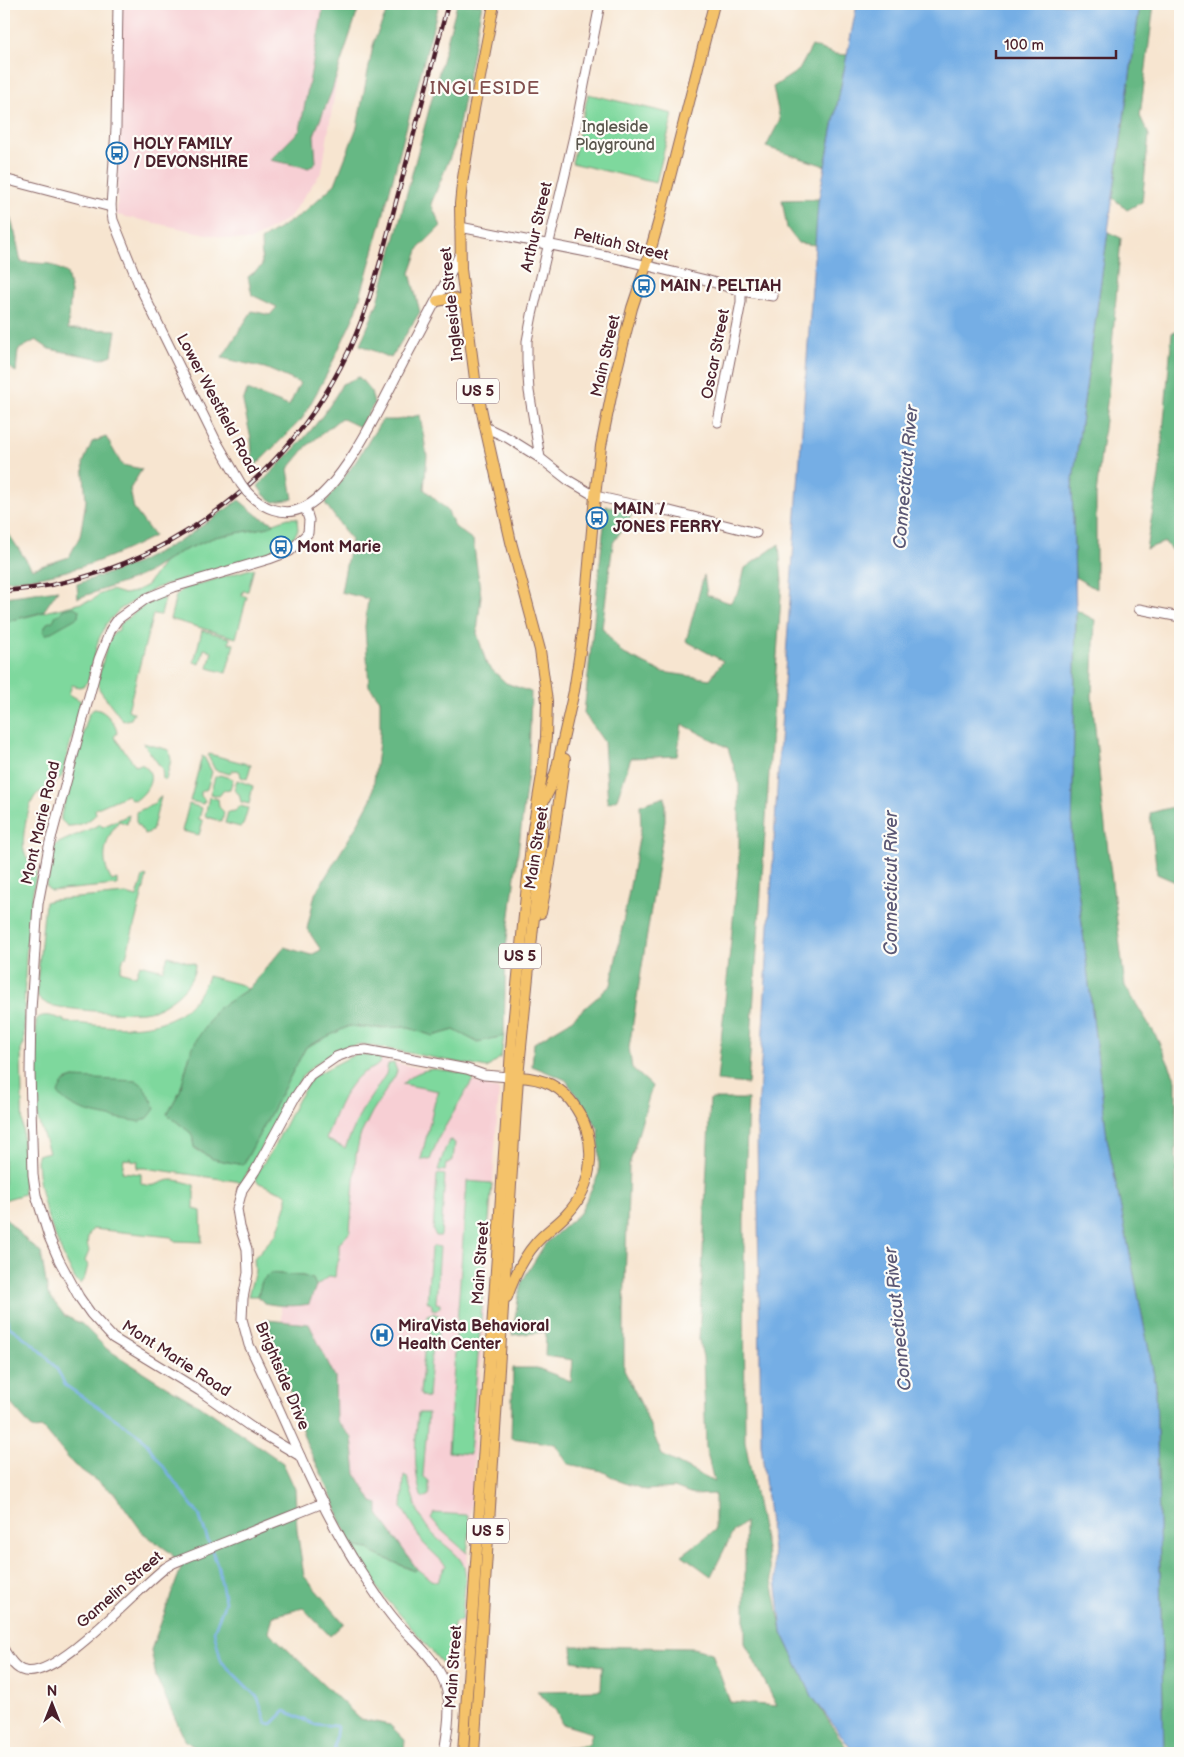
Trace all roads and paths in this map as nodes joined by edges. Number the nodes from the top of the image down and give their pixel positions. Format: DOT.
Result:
graph roads {
  1 [pos="118,4"];
  2 [pos="494,4"];
  3 [pos="600,4"];
  4 [pos="714,4"];
  5 [pos="4,179"];
  6 [pos="111,207"];
  7 [pos="460,227"];
  8 [pos="549,244"];
  9 [pos="460,253"];
  10 [pos="646,266"];
  11 [pos="741,291"];
  12 [pos="774,296"];
  13 [pos="437,300"];
  14 [pos="465,304"];
  15 [pos="718,422"];
  16 [pos="485,427"];
  17 [pos="540,458"];
  18 [pos="595,496"];
  19 [pos="305,507"];
  20 [pos="756,533"];
  21 [pos="1139,609"];
  22 [pos="1180,616"];
  23 [pos="568,723"];
  24 [pos="542,775"];
  25 [pos="543,802"];
  26 [pos="535,813"];
  27 [pos="537,836"];
  28 [pos="528,977"];
  29 [pos="513,1077"];
  30 [pos="503,1310"];
  31 [pos="300,1456"];
  32 [pos="323,1503"];
  33 [pos="5,1647"];
  34 [pos="444,1753"];
  35 [pos="463,1753"];
  36 [pos="474,1753"];
  1 -- 6 [label="street, Lower Westfield Road"];
  2 -- 7 [label="main road, Ingleside Street / US 5"];
  3 -- 8 [label="street, Arthur Street"];
  4 -- 10 [label="main road, Main Street"];
  5 -- 6 [label="street"];
  6 -- 19 [label="street, Lower Westfield Road"];
  7 -- 8 [label="street, Peltiah Street"];
  7 -- 9 [label="main road, Ingleside Street / US 5"];
  8 -- 10 [label="street, Peltiah Street"];
  8 -- 17 [label="street, Arthur Street"];
  9 -- 13 [label="street"];
  9 -- 14 [label="main road, Ingleside Street / US 5"];
  10 -- 11 [label="street, Peltiah Street"];
  10 -- 18 [label="main road, Main Street"];
  11 -- 12 [label="street, Peltiah Street"];
  11 -- 15 [label="street, Oscar Street"];
  13 -- 14 [label="main road"];
  13 -- 19 [label="street"];
  14 -- 16 [label="main road, Ingleside Street / US 5"];
  16 -- 17 [label="street"];
  16 -- 24 [label="main road, Ingleside Street / US 5"];
  17 -- 18 [label="street"];
  18 -- 20 [label="street"];
  18 -- 23 [label="main road, Main Street"];
  19 -- 31 [label="street, Mont Marie Road"];
  21 -- 22 [label="street"];
  23 -- 25 [label="main road, Main Street"];
  23 -- 28 [label="main road, Main Street"];
  24 -- 25 [label="main road, Ingleside Street / US 5"];
  24 -- 26 [label="main road, Ingleside Street / US 5"];
  25 -- 26 [label="main road, Main Street"];
  25 -- 27 [label="main road, Ingleside Street / US 5"];
  26 -- 27 [label="main road, Ingleside Street / US 5"];
  27 -- 28 [label="main road, Main Street / US 5"];
  27 -- 29 [label="main road, Main Street / US 5"];
  28 -- 29 [label="main road, Main Street / US 5"];
  29 -- 30 [label="main road, Main Street / US 5"];
  29 -- 30 [label="main road"];
  29 -- 31 [label="street, Brightside Drive"];
  29 -- 35 [label="main road, Main Street / US 5"];
  30 -- 36 [label="main road, Main Street / US 5"];
  31 -- 32 [label="street, Brightside Drive"];
  32 -- 33 [label="street, Gamelin Street"];
  32 -- 34 [label="street, Brightside Drive"];
}
